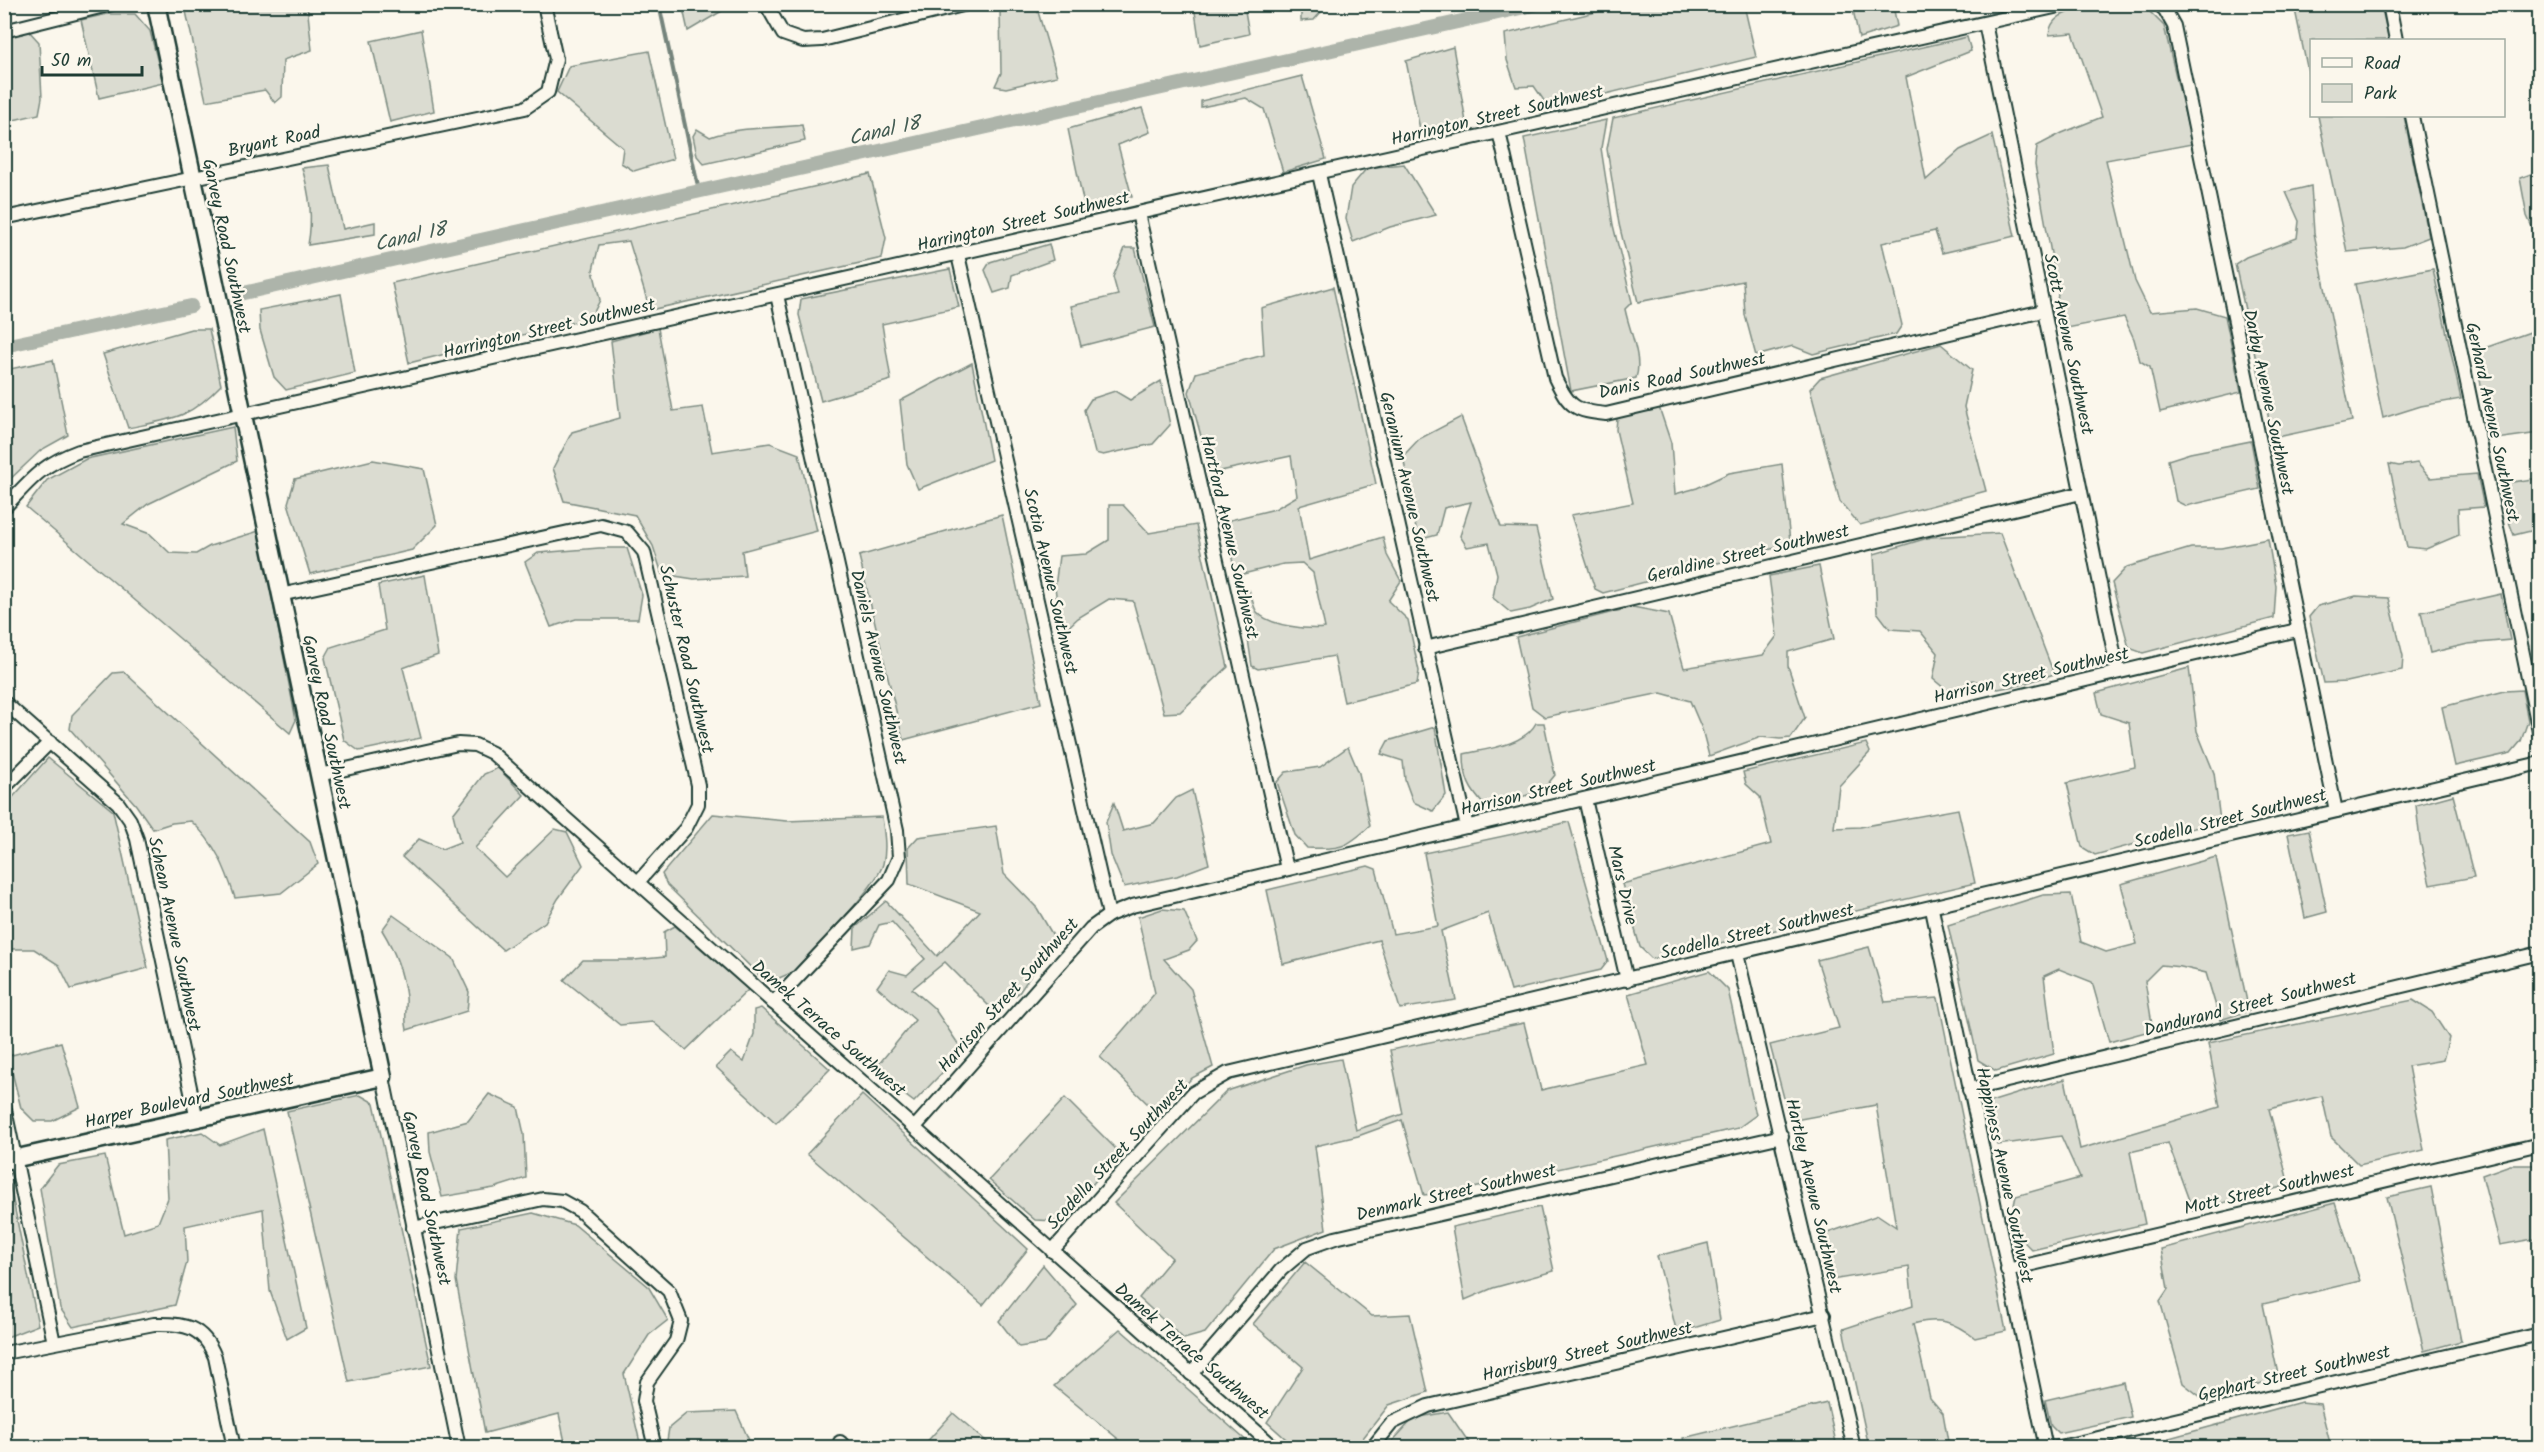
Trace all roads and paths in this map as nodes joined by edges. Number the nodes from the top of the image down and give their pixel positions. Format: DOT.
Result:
graph roads {
  1 [pos="112,4"];
  2 [pos="156,4"];
  3 [pos="544,4"];
  4 [pos="766,4"];
  5 [pos="968,4"];
  6 [pos="2067,4"];
  7 [pos="2158,4"];
  8 [pos="2389,4"];
  9 [pos="954,6"];
  10 [pos="1985,23"];
  11 [pos="4,31"];
  12 [pos="2396,39"];
  13 [pos="2412,117"];
  14 [pos="1500,132"];
  15 [pos="1319,174"];
  16 [pos="191,177"];
  17 [pos="1138,213"];
  18 [pos="4,218"];
  19 [pos="958,255"];
  20 [pos="777,295"];
  21 [pos="2043,311"];
  22 [pos="244,414"];
  23 [pos="2081,492"];
  24 [pos="4,508"];
  25 [pos="280,596"];
  26 [pos="2297,630"];
  27 [pos="1425,648"];
  28 [pos="2118,672"];
  29 [pos="4,702"];
  30 [pos="2540,736"];
  31 [pos="50,742"];
  32 [pos="2540,763"];
  33 [pos="319,775"];
  34 [pos="4,788"];
  35 [pos="1585,799"];
  36 [pos="2336,811"];
  37 [pos="1467,827"];
  38 [pos="1287,869"];
  39 [pos="638,882"];
  40 [pos="1932,909"];
  41 [pos="1109,915"];
  42 [pos="2540,952"];
  43 [pos="1737,954"];
  44 [pos="1627,980"];
  45 [pos="773,1003"];
  46 [pos="383,1077"];
  47 [pos="1969,1090"];
  48 [pos="4,1105"];
  49 [pos="196,1120"];
  50 [pos="915,1127"];
  51 [pos="1782,1136"];
  52 [pos="2540,1144"];
  53 [pos="10,1159"];
  54 [pos="413,1228"];
  55 [pos="1052,1251"];
  56 [pos="2007,1270"];
  57 [pos="1824,1315"];
  58 [pos="2540,1335"];
  59 [pos="54,1343"];
  60 [pos="4,1353"];
  61 [pos="1191,1374"];
  62 [pos="234,1448"];
  63 [pos="459,1448"];
  64 [pos="655,1448"];
  65 [pos="1275,1448"];
  66 [pos="1372,1448"];
  67 [pos="1854,1448"];
  68 [pos="2046,1448"];
  69 [pos="2056,1448"];
  1 -- 11 [label="street"];
  2 -- 16 [label="street, Garvey Road Southwest"];
  3 -- 16 [label="street, Bryant Road"];
  4 -- 9 [label="street"];
  5 -- 9 [label="street"];
  6 -- 10 [label="street, Harrington Street Southwest"];
  7 -- 26 [label="street, Darby Avenue Southwest"];
  8 -- 12 [label="street"];
  10 -- 14 [label="street, Harrington Street Southwest"];
  10 -- 21 [label="street, Scott Avenue Southwest"];
  13 -- 30 [label="street, Gerhard Avenue Southwest"];
  14 -- 15 [label="street, Harrington Street Southwest"];
  14 -- 21 [label="street, Danis Road Southwest"];
  15 -- 17 [label="street, Harrington Street Southwest"];
  15 -- 27 [label="street, Geranium Avenue Southwest"];
  16 -- 18 [label="street, Bryant Road"];
  16 -- 22 [label="street, Garvey Road Southwest"];
  17 -- 19 [label="street, Harrington Street Southwest"];
  17 -- 38 [label="street, Hartford Avenue Southwest"];
  19 -- 20 [label="street, Harrington Street Southwest"];
  19 -- 41 [label="street, Scotia Avenue Southwest"];
  20 -- 22 [label="street, Harrington Street Southwest"];
  20 -- 45 [label="street, Daniels Avenue Southwest"];
  21 -- 23 [label="street, Scott Avenue Southwest"];
  22 -- 24 [label="street, Harrington Street Southwest"];
  22 -- 25 [label="street, Garvey Road Southwest"];
  23 -- 27 [label="street, Geraldine Street Southwest"];
  23 -- 28 [label="street, Scott Avenue Southwest"];
  25 -- 33 [label="street, Garvey Road Southwest"];
  25 -- 39 [label="street, Schuster Road Southwest"];
  26 -- 28 [label="street, Harrison Street Southwest"];
  26 -- 36 [label="street, Darby Avenue Southwest"];
  27 -- 37 [label="street, Geranium Avenue Southwest"];
  28 -- 35 [label="street, Harrison Street Southwest"];
  29 -- 31 [label="street, Schean Avenue Southwest"];
  31 -- 34 [label="street"];
  31 -- 49 [label="street, Schean Avenue Southwest"];
  32 -- 36 [label="street, Scodella Street Southwest"];
  33 -- 39 [label="street, Damek Terrace Southwest"];
  33 -- 46 [label="street, Garvey Road Southwest"];
  35 -- 37 [label="street, Harrison Street Southwest"];
  35 -- 44 [label="street, Mars Drive"];
  36 -- 40 [label="street, Scodella Street Southwest"];
  37 -- 38 [label="street, Harrison Street Southwest"];
  38 -- 41 [label="street, Harrison Street Southwest"];
  39 -- 45 [label="street, Damek Terrace Southwest"];
  40 -- 43 [label="street, Scodella Street Southwest"];
  40 -- 47 [label="street, Happiness Avenue Southwest"];
  41 -- 50 [label="street, Harrison Street Southwest"];
  42 -- 47 [label="street, Dandurand Street Southwest"];
  43 -- 44 [label="street, Scodella Street Southwest"];
  43 -- 51 [label="street, Hartley Avenue Southwest"];
  44 -- 55 [label="street, Scodella Street Southwest"];
  45 -- 50 [label="street, Damek Terrace Southwest"];
  46 -- 49 [label="street, Harper Boulevard Southwest"];
  46 -- 54 [label="street, Garvey Road Southwest"];
  47 -- 56 [label="street, Happiness Avenue Southwest"];
  48 -- 53 [label="street"];
  49 -- 53 [label="street, Harper Boulevard Southwest"];
  50 -- 55 [label="street, Damek Terrace Southwest"];
  51 -- 57 [label="street, Hartley Avenue Southwest"];
  51 -- 61 [label="street, Denmark Street Southwest"];
  52 -- 56 [label="street, Mott Street Southwest"];
  53 -- 59 [label="street"];
  54 -- 63 [label="street, Garvey Road Southwest"];
  54 -- 64 [label="street"];
  55 -- 61 [label="street, Damek Terrace Southwest"];
  56 -- 68 [label="street, Happiness Avenue Southwest"];
  57 -- 66 [label="street, Harrisburg Street Southwest"];
  57 -- 67 [label="street, Hartley Avenue Southwest"];
  58 -- 69 [label="street, Gephart Street Southwest"];
  59 -- 60 [label="street"];
  59 -- 62 [label="street"];
  61 -- 65 [label="street, Damek Terrace Southwest"];
}
